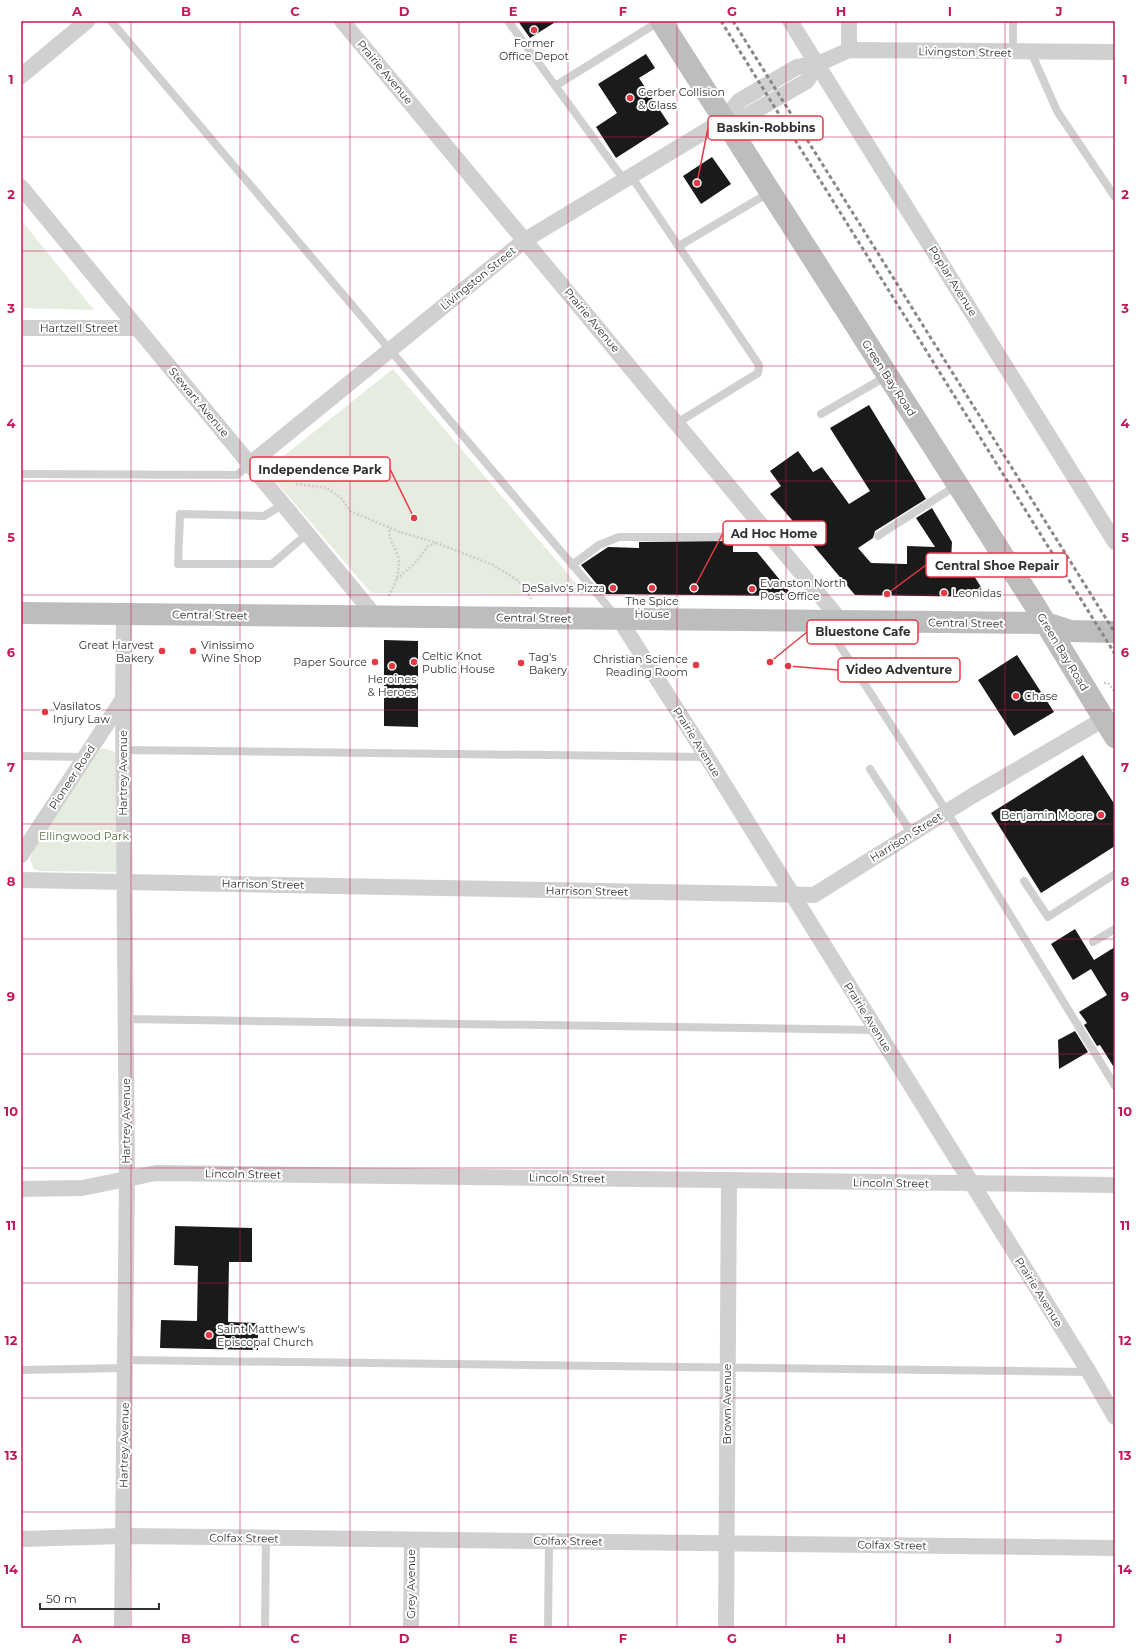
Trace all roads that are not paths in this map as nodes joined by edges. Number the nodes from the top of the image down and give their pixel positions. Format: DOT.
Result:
graph roads {
  1 [pos="87,21"];
  2 [pos="111,21"];
  3 [pos="342,21"];
  4 [pos="508,21"];
  5 [pos="660,21"];
  6 [pos="790,21"];
  7 [pos="849,21"];
  8 [pos="1013,21"];
  9 [pos="848,50"];
  10 [pos="1013,52"];
  11 [pos="1031,52"];
  12 [pos="1115,52"];
  13 [pos="818,64"];
  14 [pos="21,76"];
  15 [pos="555,86"];
  16 [pos="724,120"];
  17 [pos="627,178"];
  18 [pos="21,187"];
  19 [pos="770,192"];
  20 [pos="1115,197"];
  21 [pos="525,240"];
  22 [pos="679,246"];
  23 [pos="21,328"];
  24 [pos="137,328"];
  25 [pos="389,350"];
  26 [pos="888,376"];
  27 [pos="821,414"];
  28 [pos="677,423"];
  29 [pos="250,464"];
  30 [pos="21,474"];
  31 [pos="958,485"];
  32 [pos="284,504"];
  33 [pos="762,526"];
  34 [pos="308,533"];
  35 [pos="878,536"];
  36 [pos="1115,542"];
  37 [pos="572,565"];
  38 [pos="21,613"];
  39 [pos="124,614"];
  40 [pos="376,617"];
  41 [pos="619,619"];
  42 [pos="1115,619"];
  43 [pos="832,621"];
  44 [pos="1046,624"];
  45 [pos="1115,632"];
  46 [pos="122,699"];
  47 [pos="1104,719"];
  48 [pos="1115,737"];
  49 [pos="123,750"];
  50 [pos="21,756"];
  51 [pos="85,757"];
  52 [pos="707,757"];
  53 [pos="870,769"];
  54 [pos="947,812"];
  55 [pos="912,834"];
  56 [pos="21,855"];
  57 [pos="1115,874"];
  58 [pos="21,880"];
  59 [pos="124,881"];
  60 [pos="1024,881"];
  61 [pos="792,895"];
  62 [pos="1115,929"];
  63 [pos="1093,942"];
  64 [pos="126,1019"];
  65 [pos="876,1030"];
  66 [pos="1115,1086"];
  67 [pos="127,1178"];
  68 [pos="729,1180"];
  69 [pos="971,1184"];
  70 [pos="1115,1185"];
  71 [pos="21,1189"];
  72 [pos="125,1364"];
  73 [pos="728,1367"];
  74 [pos="21,1370"];
  75 [pos="1089,1372"];
  76 [pos="1115,1417"];
  77 [pos="123,1536"];
  78 [pos="266,1538"];
  79 [pos="21,1539"];
  80 [pos="412,1540"];
  81 [pos="549,1541"];
  82 [pos="726,1543"];
  83 [pos="1115,1548"];
  84 [pos="122,1628"];
  85 [pos="265,1628"];
  86 [pos="411,1628"];
  87 [pos="548,1628"];
  88 [pos="726,1628"];
  1 -- 14 [label="street"];
  2 -- 25 [label="lane"];
  3 -- 21 [label="street, Prairie Avenue"];
  4 -- 15 [label="lane"];
  5 -- 15 [label="lane"];
  5 -- 16 [label="main road, Green Bay Road"];
  6 -- 13 [label="street, Poplar Avenue"];
  7 -- 9 [label="street"];
  8 -- 10 [label="lane"];
  9 -- 10 [label="street, Livingston Street"];
  9 -- 13 [label="street, Livingston Street"];
  10 -- 11 [label="street, Livingston Street"];
  11 -- 12 [label="street, Livingston Street"];
  11 -- 20 [label="lane"];
  13 -- 16 [label="street, Livingston Street"];
  13 -- 36 [label="street, Poplar Avenue"];
  15 -- 17 [label="lane"];
  16 -- 17 [label="street, Livingston Street"];
  16 -- 19 [label="main road, Green Bay Road"];
  17 -- 21 [label="street, Livingston Street"];
  17 -- 22 [label="lane"];
  18 -- 24 [label="street, Stewart Avenue"];
  19 -- 22 [label="lane"];
  19 -- 26 [label="main road, Green Bay Road"];
  21 -- 25 [label="street, Livingston Street"];
  21 -- 28 [label="street, Prairie Avenue"];
  22 -- 28 [label="lane"];
  23 -- 24 [label="street, Hartzell Street"];
  24 -- 29 [label="street, Stewart Avenue"];
  25 -- 29 [label="street, Livingston Street"];
  25 -- 37 [label="lane"];
  26 -- 27 [label="lane"];
  26 -- 31 [label="main road, Green Bay Road"];
  28 -- 33 [label="street, Prairie Avenue"];
  29 -- 30 [label="lane"];
  29 -- 32 [label="street, Stewart Avenue"];
  31 -- 35 [label="lane"];
  31 -- 44 [label="main road, Green Bay Road"];
  32 -- 34 [label="street, Stewart Avenue"];
  32 -- 34 [label="lane"];
  33 -- 37 [label="lane"];
  33 -- 43 [label="street, Prairie Avenue"];
  34 -- 40 [label="street, Stewart Avenue"];
  37 -- 41 [label="lane"];
  38 -- 39 [label="main road, Central Street"];
  39 -- 40 [label="main road, Central Street"];
  39 -- 46 [label="street, Hartrey Avenue"];
  40 -- 41 [label="main road, Central Street"];
  41 -- 43 [label="main road, Central Street"];
  41 -- 52 [label="street, Prairie Avenue"];
  42 -- 44 [label="main road, Central Street"];
  43 -- 44 [label="main road, Central Street"];
  43 -- 54 [label="lane"];
  44 -- 45 [label="main road, Central Street"];
  44 -- 47 [label="main road, Green Bay Road"];
  46 -- 49 [label="street, Hartrey Avenue"];
  46 -- 51 [label="street, Pioneer Road"];
  47 -- 48 [label="main road, Green Bay Road"];
  47 -- 54 [label="street, Harrison Street"];
  49 -- 52 [label="lane"];
  49 -- 59 [label="street, Hartrey Avenue"];
  50 -- 51 [label="lane"];
  51 -- 56 [label="street, Pioneer Road"];
  52 -- 61 [label="street, Prairie Avenue"];
  53 -- 55 [label="lane"];
  54 -- 55 [label="street, Harrison Street"];
  54 -- 66 [label="lane"];
  55 -- 61 [label="street, Harrison Street"];
  57 -- 60 [label="lane"];
  58 -- 59 [label="street, Harrison Street"];
  59 -- 61 [label="street, Harrison Street"];
  59 -- 64 [label="street, Hartrey Avenue"];
  61 -- 65 [label="street, Prairie Avenue"];
  62 -- 63 [label="lane"];
  64 -- 65 [label="lane"];
  64 -- 67 [label="street, Hartrey Avenue"];
  65 -- 69 [label="street, Prairie Avenue"];
  67 -- 68 [label="street, Lincoln Street"];
  67 -- 71 [label="street, Lincoln Street"];
  67 -- 72 [label="street, Hartrey Avenue"];
  68 -- 69 [label="street, Lincoln Street"];
  68 -- 73 [label="street, Brown Avenue"];
  69 -- 70 [label="street, Lincoln Street"];
  69 -- 75 [label="street, Prairie Avenue"];
  72 -- 73 [label="lane"];
  72 -- 74 [label="lane"];
  72 -- 77 [label="street, Hartrey Avenue"];
  73 -- 75 [label="lane"];
  73 -- 82 [label="street, Brown Avenue"];
  75 -- 76 [label="street, Prairie Avenue"];
  77 -- 78 [label="street, Colfax Street"];
  77 -- 79 [label="street, Colfax Street"];
  77 -- 84 [label="street, Hartrey Avenue"];
  78 -- 80 [label="street, Colfax Street"];
  78 -- 85 [label="lane"];
  80 -- 81 [label="street, Colfax Street"];
  80 -- 86 [label="street, Grey Avenue"];
  81 -- 82 [label="street, Colfax Street"];
  81 -- 87 [label="lane"];
  82 -- 83 [label="street, Colfax Street"];
  82 -- 88 [label="street, Brown Avenue"];
}
